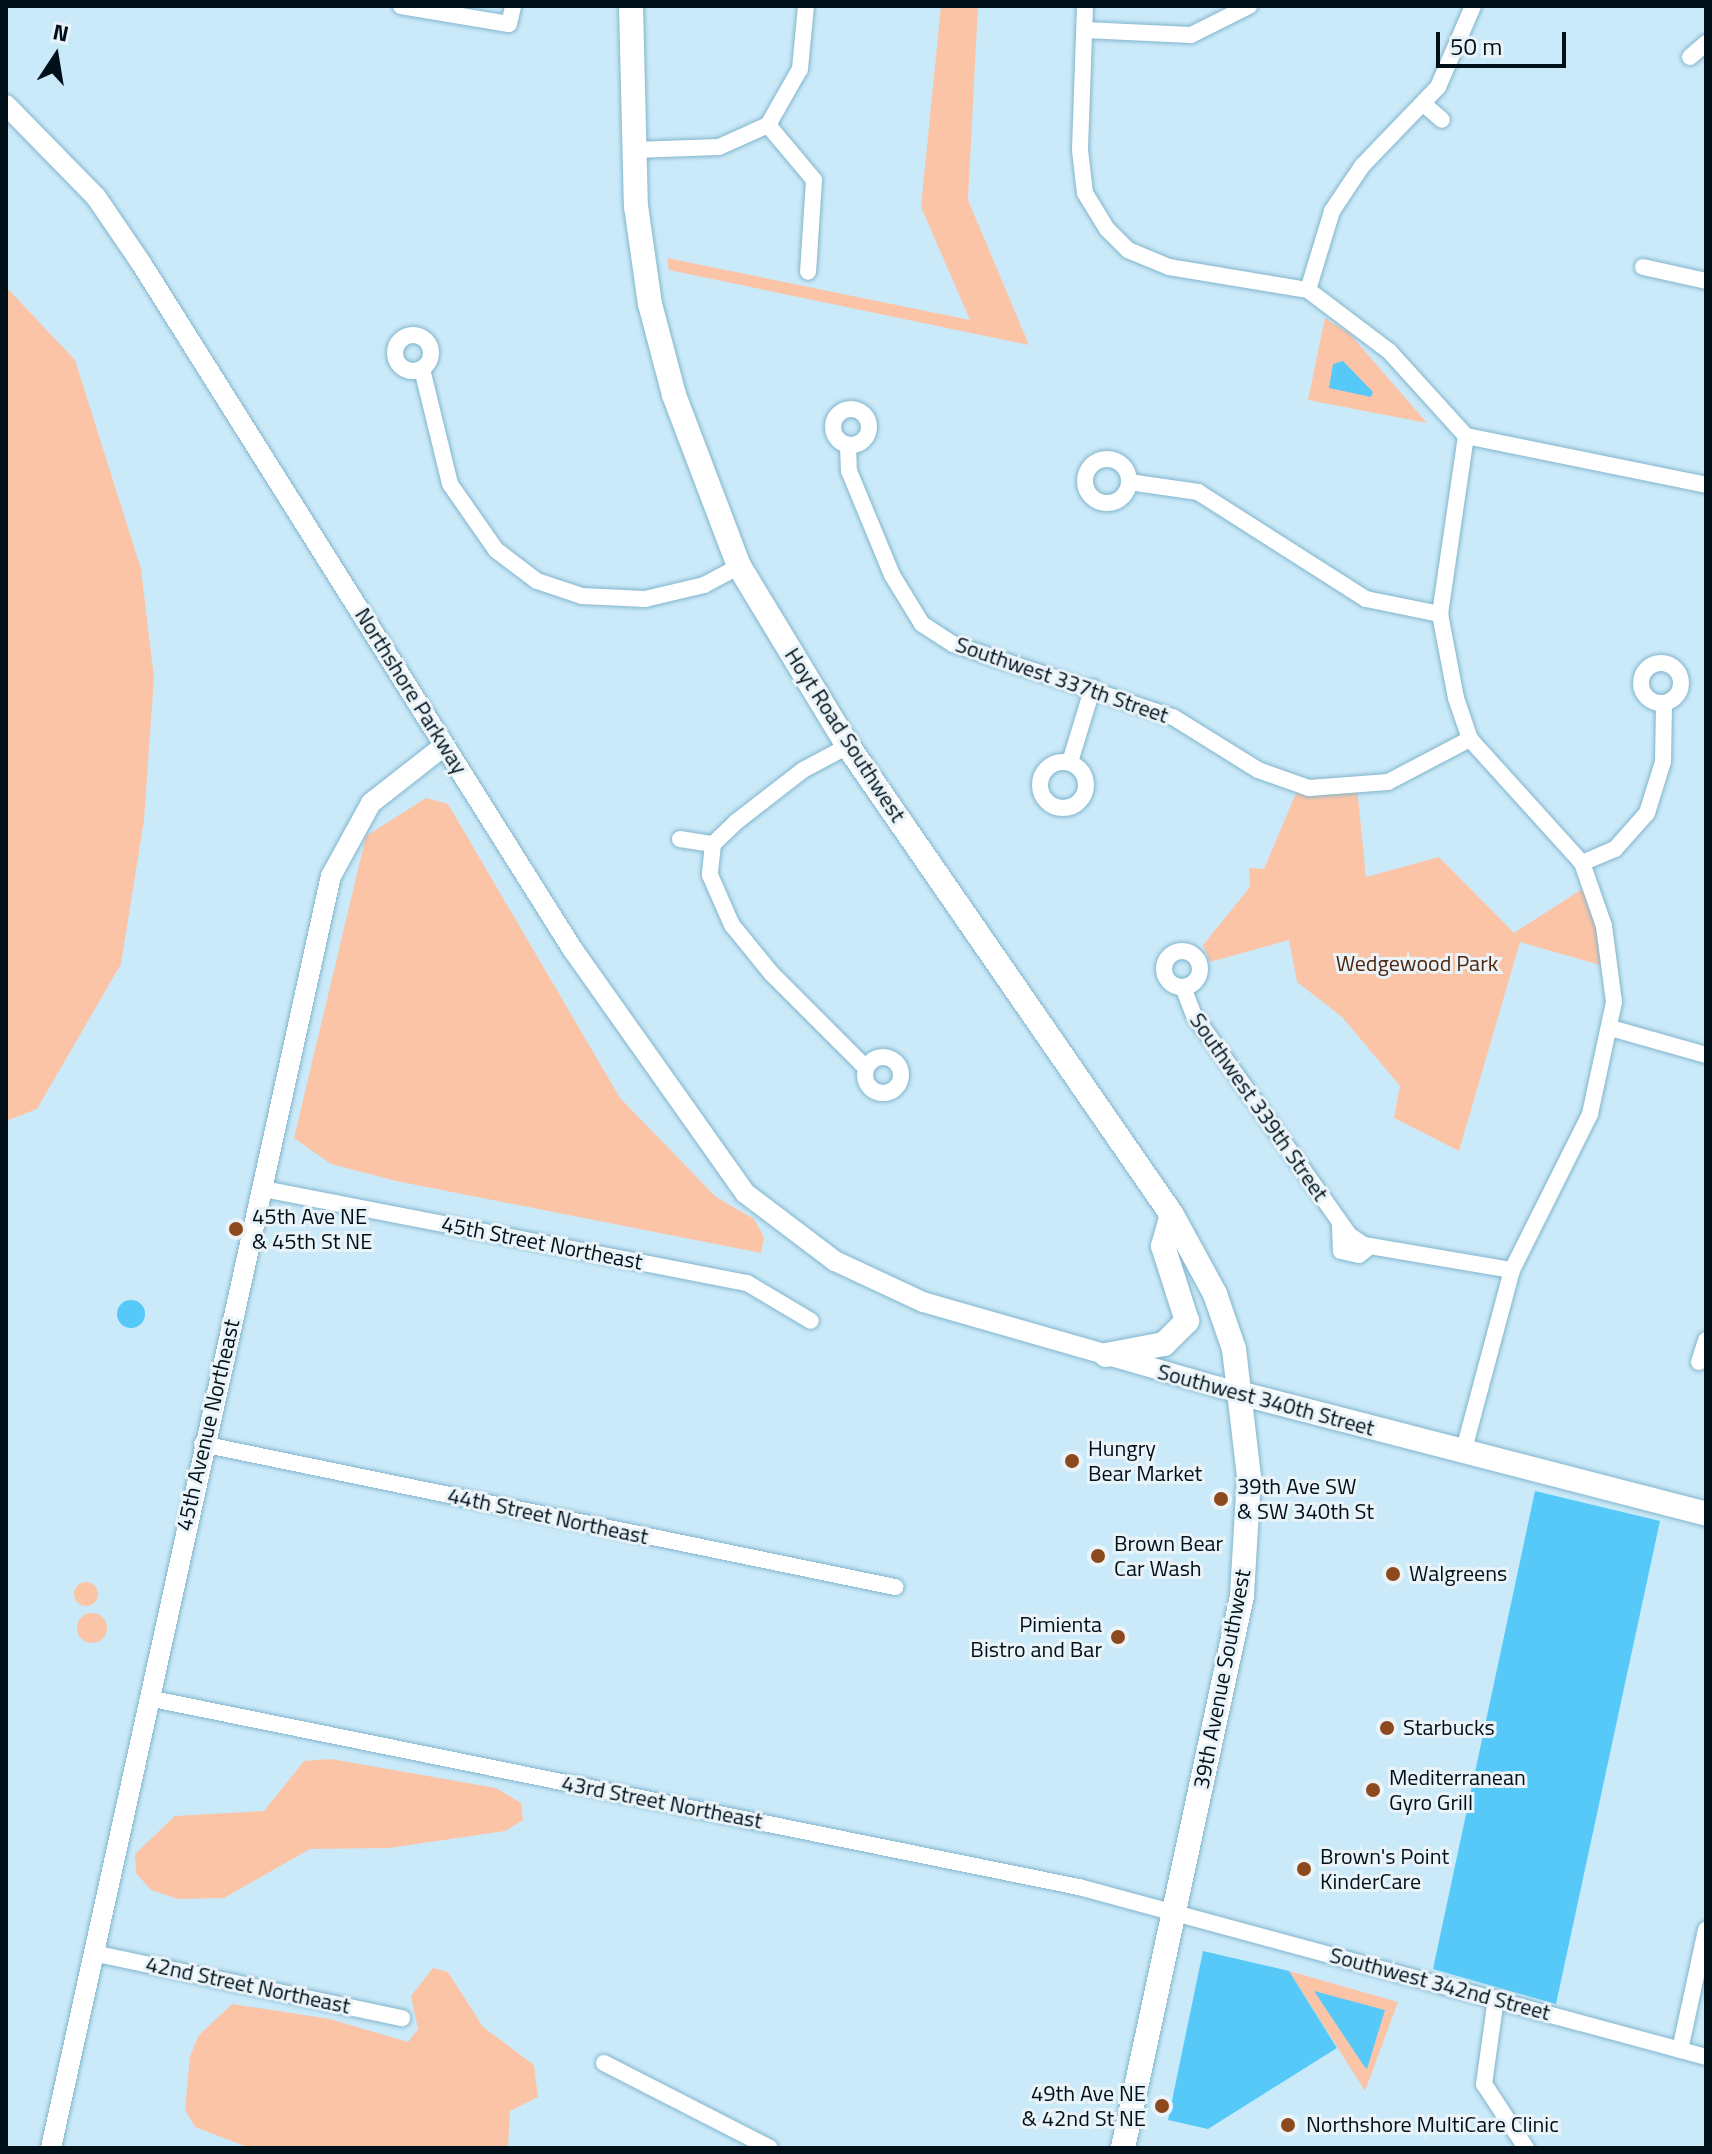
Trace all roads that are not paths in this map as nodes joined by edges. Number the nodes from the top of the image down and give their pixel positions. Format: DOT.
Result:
graph roads {
  1 [pos="401,6"];
  2 [pos="513,6"];
  3 [pos="631,6"];
  4 [pos="806,6"];
  5 [pos="1085,6"];
  6 [pos="1249,6"];
  7 [pos="1473,6"];
  8 [pos="1085,30"];
  9 [pos="1706,43"];
  10 [pos="1690,57"];
  11 [pos="6,105"];
  12 [pos="1426,106"];
  13 [pos="1442,120"];
  14 [pos="768,125"];
  15 [pos="634,150"];
  16 [pos="1643,267"];
  17 [pos="808,272"];
  18 [pos="1706,281"];
  19 [pos="1308,290"];
  20 [pos="422,369"];
  21 [pos="1466,436"];
  22 [pos="848,445"];
  23 [pos="1129,482"];
  24 [pos="1706,485"];
  25 [pos="739,566"];
  26 [pos="1440,614"];
  27 [pos="1093,687"];
  28 [pos="1664,703"];
  29 [pos="1470,739"];
  30 [pos="444,746"];
  31 [pos="848,746"];
  32 [pos="1070,762"];
  33 [pos="680,839"];
  34 [pos="713,844"];
  35 [pos="1582,863"];
  36 [pos="1183,987"];
  37 [pos="1614,1029"];
  38 [pos="1706,1055"];
  39 [pos="866,1068"];
  40 [pos="263,1189"];
  41 [pos="1172,1215"];
  42 [pos="835,1261"];
  43 [pos="1512,1270"];
  44 [pos="811,1321"];
  45 [pos="1706,1340"];
  46 [pos="1106,1355"];
  47 [pos="1699,1362"];
  48 [pos="1243,1394"];
  49 [pos="202,1444"];
  50 [pos="1463,1453"];
  51 [pos="1706,1514"];
  52 [pos="895,1587"];
  53 [pos="148,1698"];
  54 [pos="1174,1913"];
  55 [pos="1706,1930"];
  56 [pos="93,1953"];
  57 [pos="1496,1998"];
  58 [pos="402,2018"];
  59 [pos="1680,2050"];
  60 [pos="1706,2057"];
  61 [pos="604,2063"];
  62 [pos="51,2148"];
  63 [pos="770,2148"];
  64 [pos="1123,2148"];
  65 [pos="1526,2148"];
  1 -- 2 [label="street"];
  3 -- 15 [label="main road, Hoyt Road Southwest"];
  4 -- 14 [label="street"];
  5 -- 8 [label="street"];
  6 -- 8 [label="street"];
  7 -- 12 [label="street"];
  8 -- 19 [label="street"];
  9 -- 10 [label="street"];
  11 -- 30 [label="street, Northshore Parkway"];
  12 -- 13 [label="street"];
  12 -- 19 [label="street"];
  14 -- 15 [label="street"];
  14 -- 17 [label="street"];
  15 -- 25 [label="main road, Hoyt Road Southwest"];
  16 -- 18 [label="street"];
  19 -- 21 [label="street"];
  20 -- 25 [label="street"];
  21 -- 24 [label="street"];
  21 -- 26 [label="street"];
  22 -- 27 [label="street, Southwest 337th Street"];
  23 -- 26 [label="street"];
  25 -- 31 [label="main road, Hoyt Road Southwest"];
  26 -- 29 [label="street"];
  27 -- 29 [label="street, Southwest 337th Street"];
  27 -- 32 [label="street"];
  28 -- 35 [label="street"];
  29 -- 35 [label="street"];
  30 -- 40 [label="street, 45th Avenue Northeast"];
  30 -- 42 [label="street, Northshore Parkway"];
  31 -- 34 [label="street"];
  31 -- 41 [label="main road, Hoyt Road Southwest"];
  33 -- 34 [label="street"];
  34 -- 39 [label="street"];
  35 -- 37 [label="street"];
  36 -- 43 [label="street, Southwest 339th Street"];
  37 -- 38 [label="street"];
  37 -- 43 [label="street"];
  40 -- 44 [label="street, 45th Street Northeast"];
  40 -- 49 [label="street, 45th Avenue Northeast"];
  41 -- 46 [label="main road"];
  41 -- 48 [label="main road, Hoyt Road Southwest"];
  42 -- 46 [label="street, Southwest 340th Street"];
  43 -- 50 [label="street"];
  45 -- 47 [label="street"];
  46 -- 48 [label="street, Southwest 340th Street"];
  48 -- 50 [label="main road, Southwest 340th Street"];
  48 -- 54 [label="main road, 39th Avenue Southwest"];
  49 -- 52 [label="street, 44th Street Northeast"];
  49 -- 53 [label="street, 45th Avenue Northeast"];
  50 -- 51 [label="main road, Southwest 340th Street"];
  53 -- 54 [label="street, 43rd Street Northeast"];
  53 -- 56 [label="street, 45th Avenue Northeast"];
  54 -- 57 [label="street, Southwest 342nd Street"];
  54 -- 64 [label="main road, 39th Avenue Southwest"];
  55 -- 59 [label="street"];
  56 -- 58 [label="street, 42nd Street Northeast"];
  56 -- 62 [label="street, 45th Avenue Northeast"];
  57 -- 59 [label="street, Southwest 342nd Street"];
  57 -- 65 [label="street"];
  59 -- 60 [label="street, Southwest 342nd Street"];
  61 -- 63 [label="street"];
}
